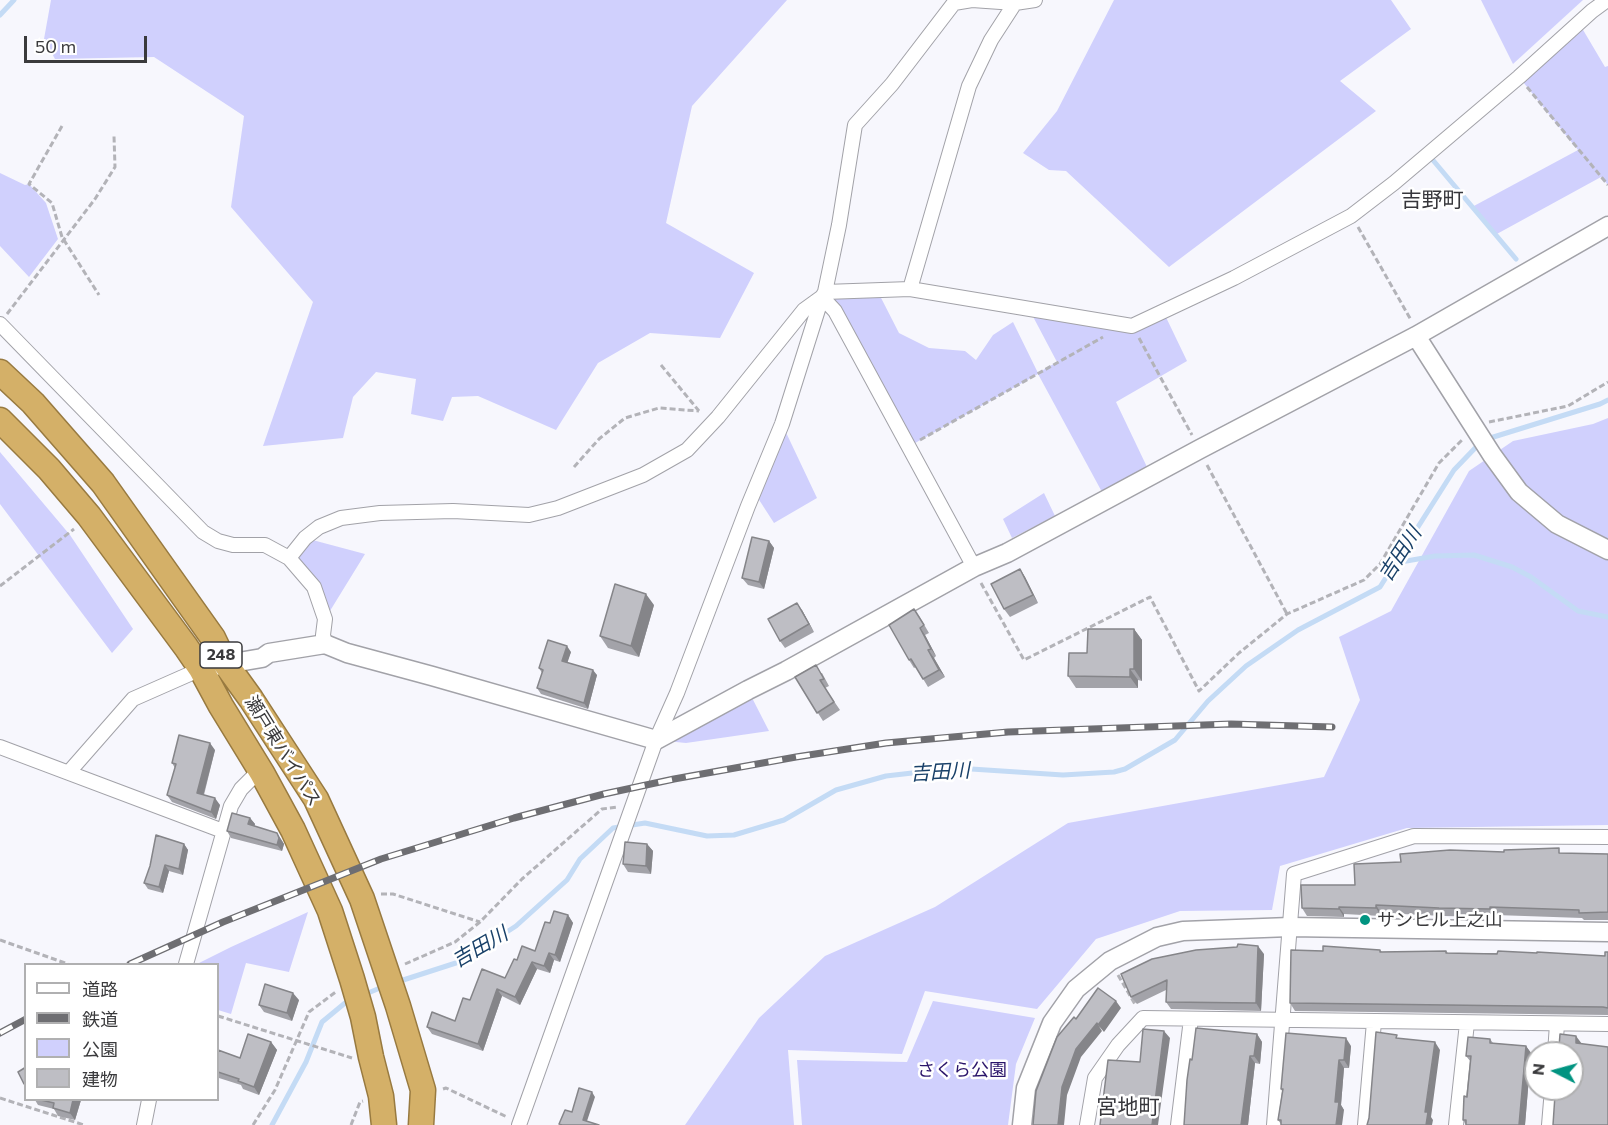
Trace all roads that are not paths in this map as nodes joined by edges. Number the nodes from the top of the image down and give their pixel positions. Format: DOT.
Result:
graph roads {
  1 [pos="1035,0"];
  2 [pos="1607,0"];
  3 [pos="1016,3"];
  4 [pos="1608,226"];
  5 [pos="910,289"];
  6 [pos="824,295"];
  7 [pos="0,323"];
  8 [pos="1416,336"];
  9 [pos="0,372"];
  10 [pos="0,420"];
  11 [pos="1608,550"];
  12 [pos="289,558"];
  13 [pos="974,567"];
  14 [pos="325,644"];
  15 [pos="225,663"];
  16 [pos="201,669"];
  17 [pos="656,740"];
  18 [pos="0,747"];
  19 [pos="69,772"];
  20 [pos="262,773"];
  21 [pos="223,831"];
  22 [pos="1608,837"];
  23 [pos="1290,927"];
  24 [pos="1608,932"];
  25 [pos="186,963"];
  26 [pos="1191,1019"];
  27 [pos="1284,1021"];
  28 [pos="1374,1022"];
  29 [pos="1467,1023"];
  30 [pos="1557,1024"];
  31 [pos="1608,1024"];
  32 [pos="1556,1041"];
  33 [pos="149,1101"];
  34 [pos="1551,1101"];
  35 [pos="520,1124"];
  36 [pos="144,1125"];
  37 [pos="384,1125"];
  38 [pos="421,1125"];
  39 [pos="1023,1125"];
  40 [pos="1087,1125"];
  41 [pos="1178,1125"];
  42 [pos="1274,1125"];
  43 [pos="1365,1125"];
  44 [pos="1456,1125"];
  45 [pos="1549,1125"];
  1 -- 3 [label="street"];
  2 -- 5 [label="street"];
  3 -- 5 [label="street"];
  3 -- 6 [label="street"];
  4 -- 8 [label="street"];
  5 -- 6 [label="street"];
  6 -- 12 [label="street"];
  6 -- 13 [label="street"];
  6 -- 17 [label="street"];
  7 -- 12 [label="street"];
  8 -- 11 [label="street"];
  8 -- 13 [label="street"];
  9 -- 15 [label="highway, 瀬戸東バイパス / 248"];
  10 -- 16 [label="highway, 瀬戸東バイパス / 248"];
  12 -- 14 [label="street"];
  13 -- 17 [label="street"];
  14 -- 15 [label="street"];
  14 -- 17 [label="street"];
  15 -- 16 [label="street"];
  15 -- 38 [label="highway, 瀬戸東バイパス / 248"];
  16 -- 19 [label="street"];
  16 -- 20 [label="highway, 瀬戸東バイパス / 248"];
  17 -- 35 [label="street"];
  18 -- 19 [label="street"];
  19 -- 21 [label="street"];
  20 -- 21 [label="street"];
  20 -- 37 [label="highway, 瀬戸東バイパス / 248"];
  21 -- 25 [label="street"];
  22 -- 23 [label="street"];
  23 -- 24 [label="street"];
  23 -- 27 [label="street"];
  23 -- 39 [label="street"];
  26 -- 27 [label="street"];
  26 -- 40 [label="street"];
  26 -- 41 [label="street"];
  27 -- 28 [label="street"];
  27 -- 42 [label="street"];
  28 -- 29 [label="street"];
  28 -- 43 [label="street"];
  29 -- 30 [label="street"];
  29 -- 44 [label="street"];
  30 -- 31 [label="street"];
  30 -- 32 [label="street"];
  33 -- 36 [label="street"];
  34 -- 45 [label="street"];
}
